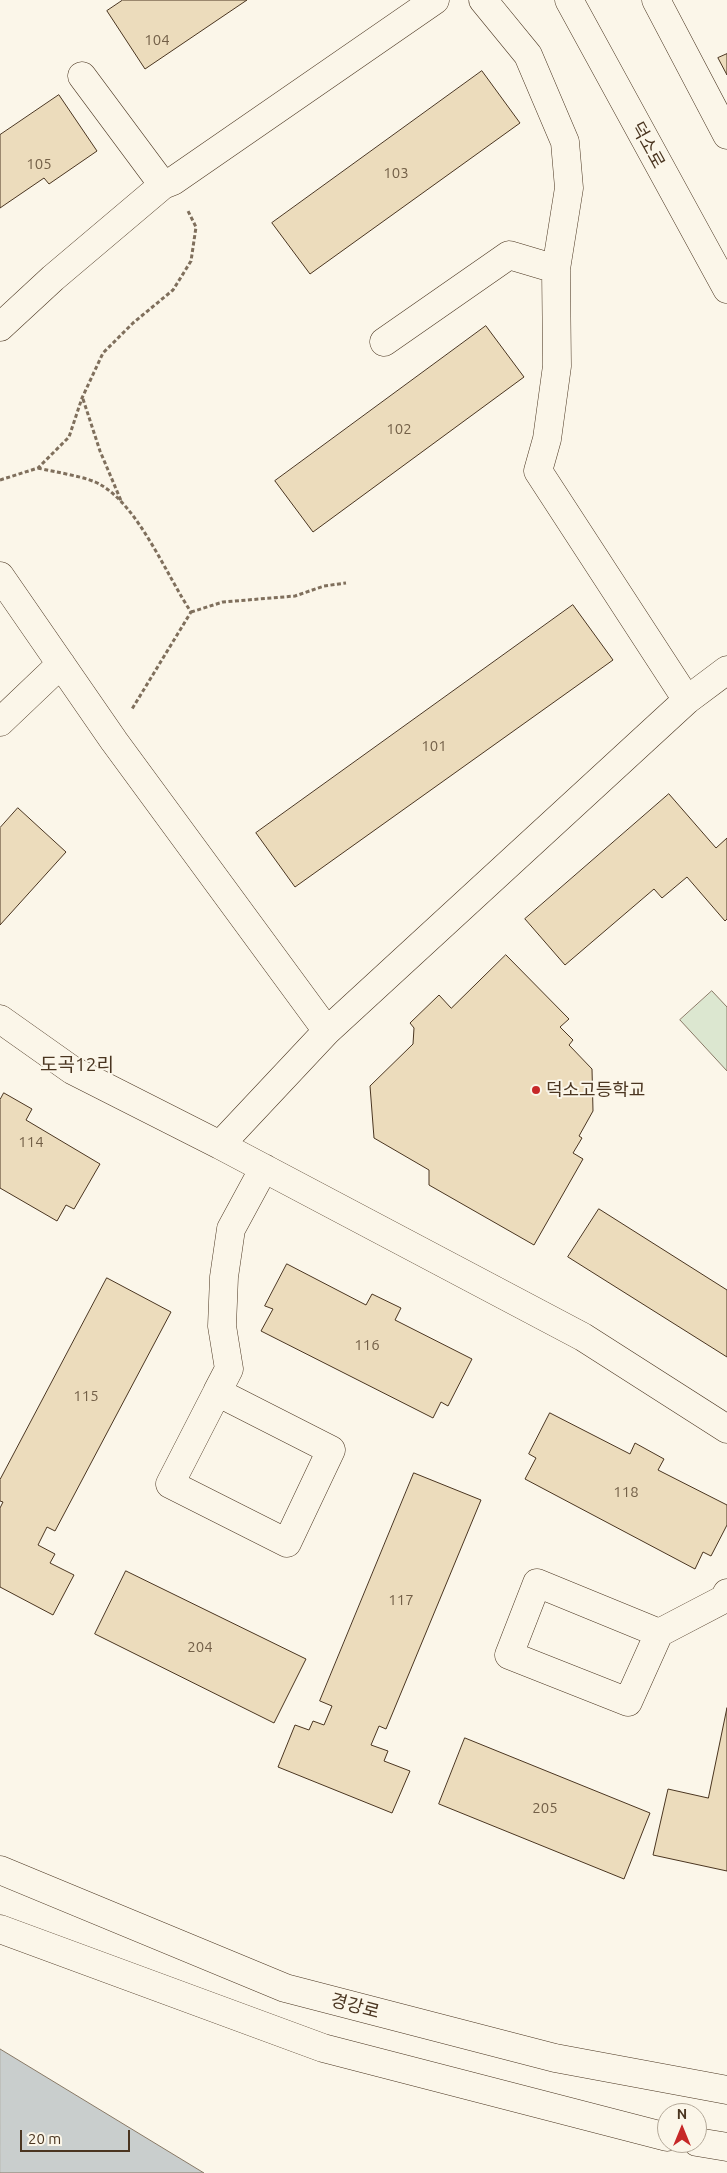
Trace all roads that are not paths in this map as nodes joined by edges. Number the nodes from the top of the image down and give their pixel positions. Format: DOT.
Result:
graph roads {
  1 [pos="435,0"];
  2 [pos="483,0"];
  3 [pos="569,0"];
  4 [pos="656,0"];
  5 [pos="82,76"];
  6 [pos="727,135"];
  7 [pos="168,183"];
  8 [pos="556,269"];
  9 [pos="727,289"];
  10 [pos="0,327"];
  11 [pos="384,342"];
  12 [pos="0,576"];
  13 [pos="62,664"];
  14 [pos="727,670"];
  15 [pos="687,700"];
  16 [pos="0,722"];
  17 [pos="0,1019"];
  18 [pos="327,1031"];
  19 [pos="220,1145"];
  20 [pos="264,1168"];
  21 [pos="229,1368"];
  22 [pos="727,1429"];
  23 [pos="727,1593"];
  24 [pos="659,1633"];
  25 [pos="0,1870"];
  26 [pos="0,1929"];
  27 [pos="727,2090"];
  28 [pos="657,2134"];
  29 [pos="707,2144"];
  30 [pos="727,2147"];
  1 -- 7 [label="main road"];
  2 -- 8 [label="main road"];
  3 -- 9 [label="main road, 덕소로"];
  4 -- 6 [label="main road"];
  5 -- 7 [label="main road"];
  7 -- 10 [label="main road"];
  8 -- 11 [label="main road"];
  8 -- 15 [label="main road"];
  12 -- 13 [label="main road"];
  13 -- 16 [label="main road"];
  13 -- 18 [label="main road"];
  14 -- 15 [label="main road"];
  15 -- 18 [label="main road"];
  17 -- 19 [label="main road"];
  18 -- 19 [label="main road"];
  19 -- 20 [label="main road"];
  20 -- 21 [label="main road"];
  20 -- 22 [label="main road"];
  21 -- 21 [label="main road"];
  23 -- 24 [label="main road"];
  24 -- 24 [label="main road"];
  25 -- 27 [label="main road, 경강로"];
  26 -- 28 [label="main road"];
  29 -- 30 [label="main road"];
}
